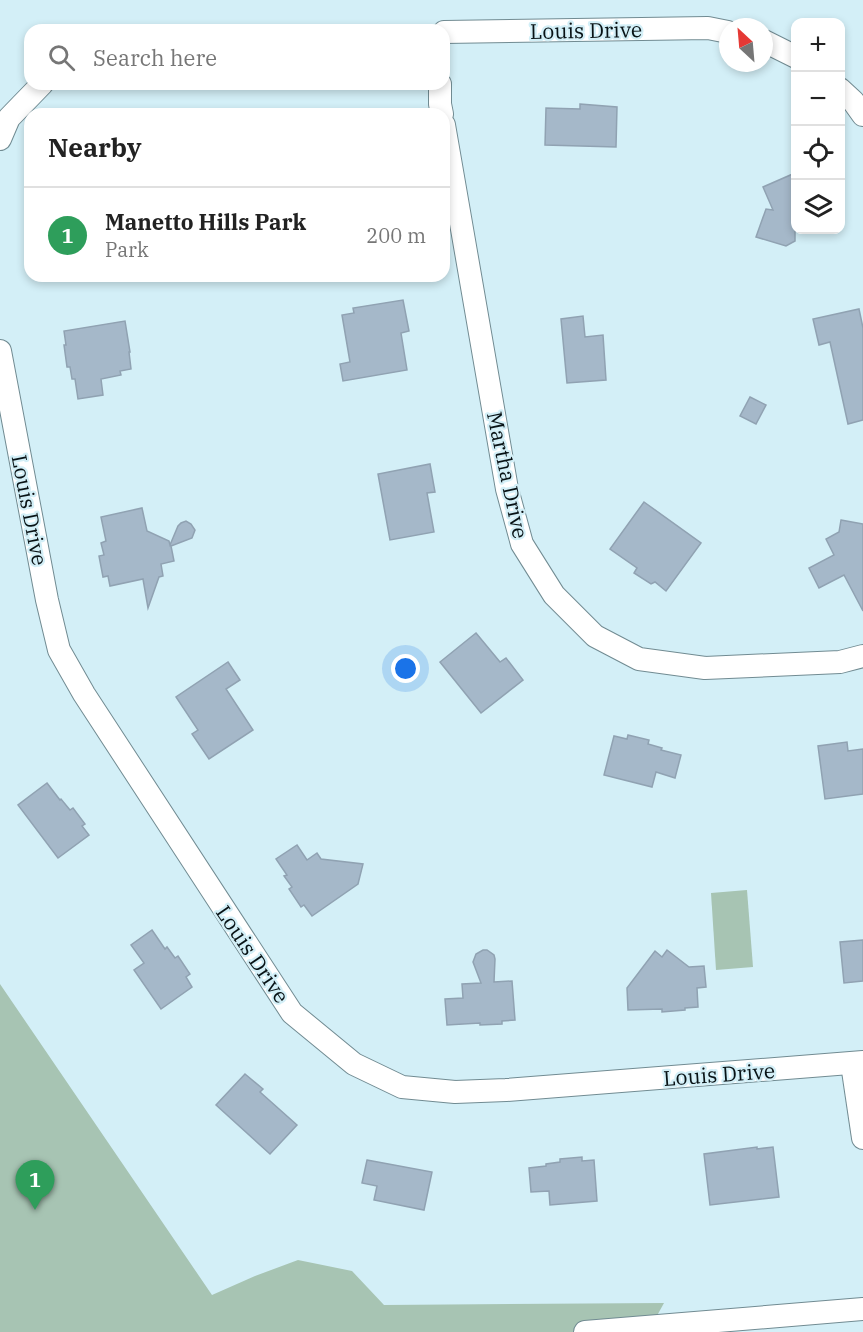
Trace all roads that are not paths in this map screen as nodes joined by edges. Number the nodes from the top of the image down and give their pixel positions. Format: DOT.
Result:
graph roads {
  1 [pos="719,30"];
  2 [pos="450,32"];
  3 [pos="773,46"];
  4 [pos="791,55"];
  5 [pos="36,90"];
  6 [pos="440,90"];
  7 [pos="845,94"];
  8 [pos="441,108"];
  9 [pos="863,115"];
  10 [pos="3,123"];
  11 [pos="450,160"];
  12 [pos="0,351"];
  13 [pos="863,657"];
  14 [pos="857,1063"];
  15 [pos="863,1138"];
  16 [pos="863,1309"];
  17 [pos="585,1332"];
  1 -- 2 [label="street, Louis Drive"];
  3 -- 4 [label="street"];
  5 -- 10 [label="street"];
  6 -- 8 [label="street"];
  7 -- 9 [label="street"];
  11 -- 13 [label="street, Martha Drive"];
  12 -- 14 [label="street, Louis Drive"];
  14 -- 15 [label="street"];
  16 -- 17 [label="street"];
}
